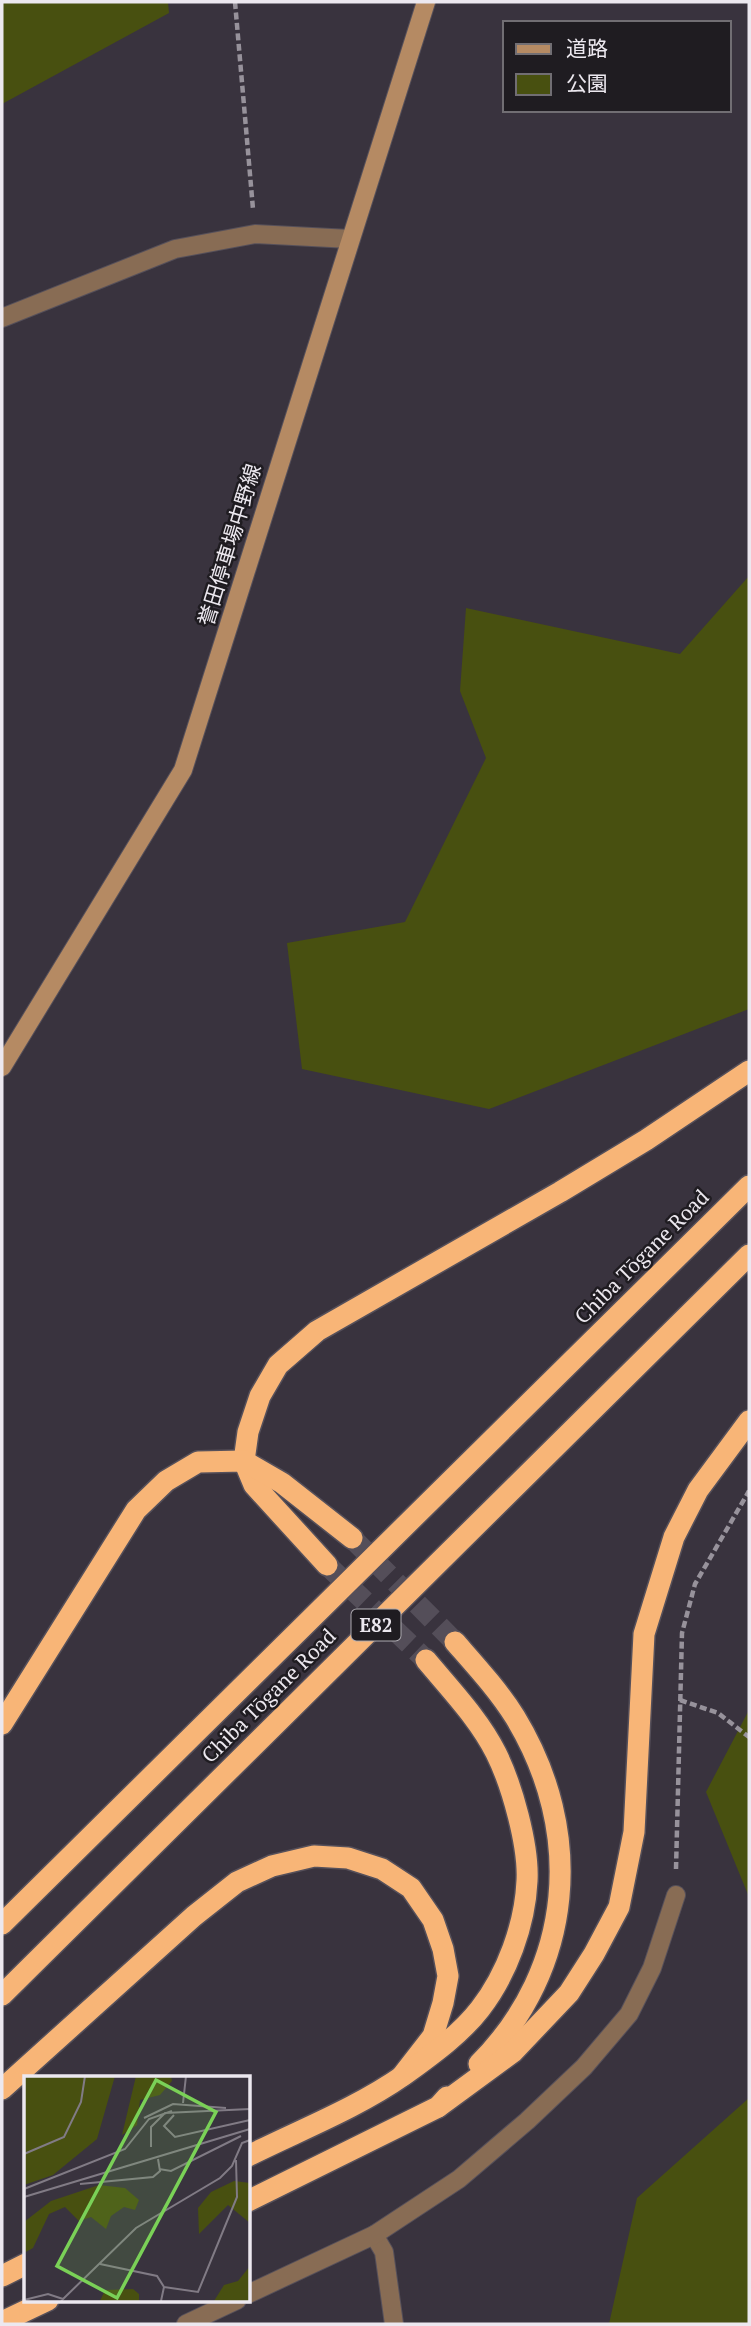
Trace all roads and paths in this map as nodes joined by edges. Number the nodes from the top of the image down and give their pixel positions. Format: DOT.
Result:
graph roads {
  1 [pos="235,2"];
  2 [pos="426,2"];
  3 [pos="256,234"];
  4 [pos="349,239"];
  5 [pos="2,318"];
  6 [pos="2,1067"];
  7 [pos="749,1071"];
  8 [pos="749,1186"];
  9 [pos="749,1255"];
  10 [pos="749,1422"];
  11 [pos="244,1461"];
  12 [pos="749,1491"];
  13 [pos="352,1538"];
  14 [pos="327,1564"];
  15 [pos="455,1642"];
  16 [pos="426,1660"];
  17 [pos="680,1700"];
  18 [pos="2,1724"];
  19 [pos="749,1737"];
  20 [pos="676,1895"];
  21 [pos="2,1924"];
  22 [pos="2,1995"];
  23 [pos="402,2076"];
  24 [pos="2,2089"];
  25 [pos="438,2107"];
  26 [pos="250,2155"];
  27 [pos="250,2200"];
  28 [pos="374,2235"];
  29 [pos="24,2265"];
  30 [pos="2,2276"];
  31 [pos="250,2293"];
  32 [pos="44,2302"];
  33 [pos="233,2302"];
  34 [pos="2,2322"];
  35 [pos="186,2324"];
  36 [pos="394,2324"];
  1 -- 3 [label="path"];
  2 -- 4 [label="main road, 誉田停車場中野線"];
  3 -- 4 [label="street"];
  3 -- 5 [label="street"];
  4 -- 6 [label="main road, 誉田停車場中野線"];
  7 -- 11 [label="highway"];
  8 -- 21 [label="highway, Chiba Tōgane Road / E82"];
  9 -- 22 [label="highway, Chiba Tōgane Road / E82"];
  10 -- 25 [label="highway"];
  11 -- 13 [label="highway"];
  11 -- 14 [label="highway"];
  11 -- 18 [label="highway"];
  12 -- 17 [label="path"];
  15 -- 25 [label="highway"];
  16 -- 23 [label="highway"];
  17 -- 19 [label="path"];
  17 -- 20 [label="path"];
  20 -- 28 [label="street"];
  23 -- 24 [label="highway"];
  23 -- 26 [label="highway"];
  25 -- 27 [label="highway"];
  28 -- 31 [label="street"];
  28 -- 36 [label="street"];
  29 -- 30 [label="highway"];
  32 -- 34 [label="highway"];
  33 -- 35 [label="street"];
}
